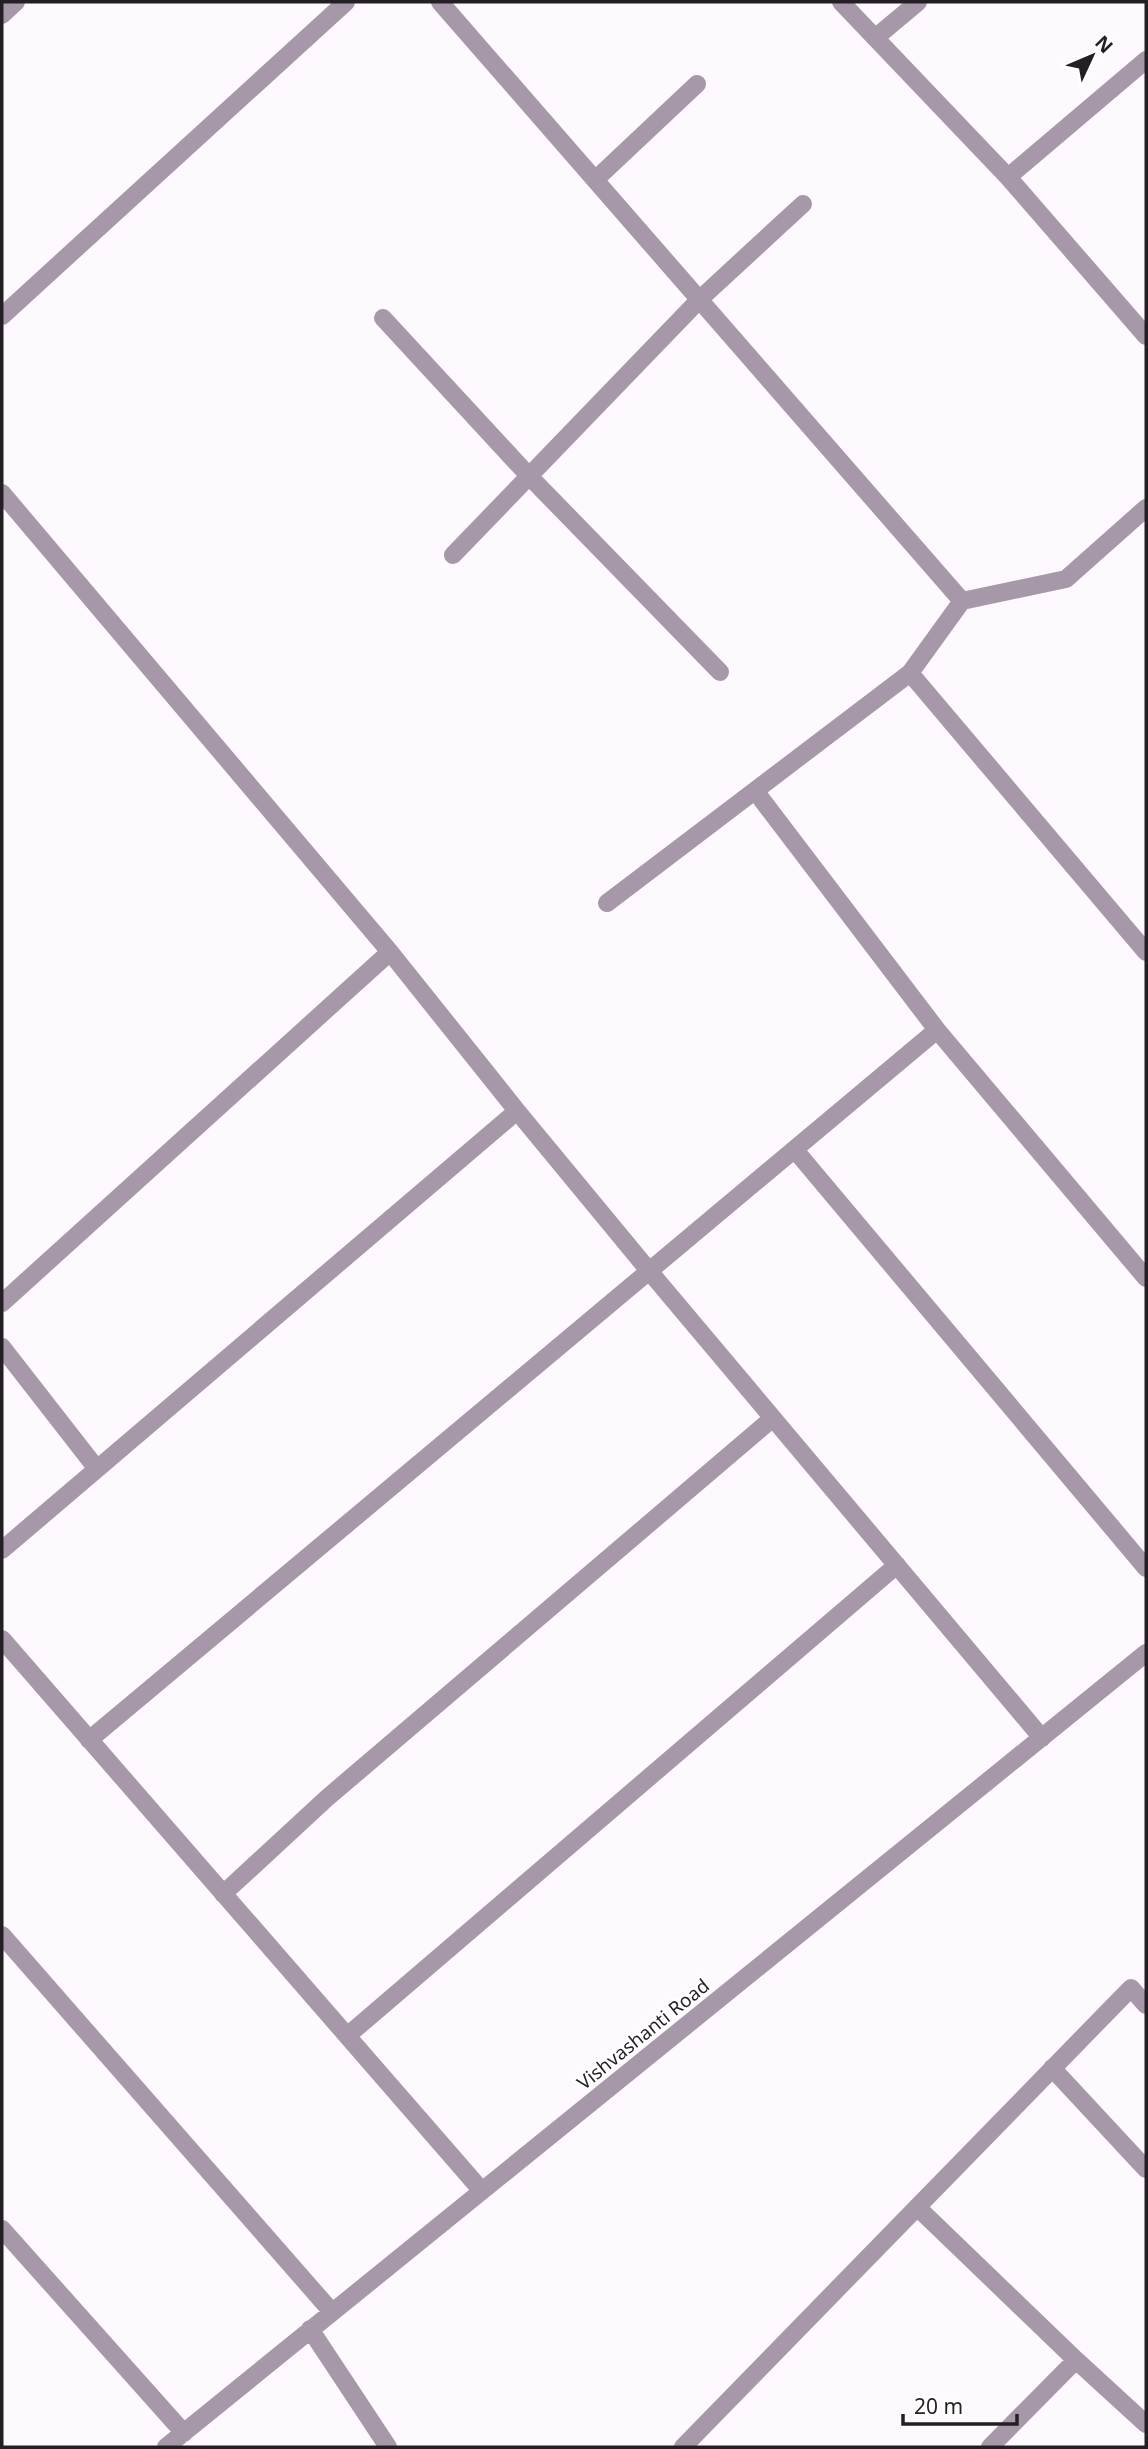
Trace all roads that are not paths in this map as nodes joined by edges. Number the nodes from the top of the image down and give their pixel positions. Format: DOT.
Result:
graph roads {
  1 [pos="16,2"];
  2 [pos="346,2"];
  3 [pos="440,2"];
  4 [pos="841,2"];
  5 [pos="918,2"];
  6 [pos="2,15"];
  7 [pos="875,38"];
  8 [pos="1146,60"];
  9 [pos="697,84"];
  10 [pos="1007,177"];
  11 [pos="595,180"];
  12 [pos="803,204"];
  13 [pos="699,299"];
  14 [pos="2,316"];
  15 [pos="383,318"];
  16 [pos="1146,336"];
  17 [pos="529,476"];
  18 [pos="2,493"];
  19 [pos="1146,508"];
  20 [pos="453,555"];
  21 [pos="962,601"];
  22 [pos="720,672"];
  23 [pos="910,673"];
  24 [pos="756,792"];
  25 [pos="607,903"];
  26 [pos="390,952"];
  27 [pos="1146,952"];
  28 [pos="937,1030"];
  29 [pos="517,1111"];
  30 [pos="795,1150"];
  31 [pos="650,1272"];
  32 [pos="1146,1278"];
  33 [pos="2,1303"];
  34 [pos="2,1348"];
  35 [pos="773,1418"];
  36 [pos="97,1469"];
  37 [pos="2,1550"];
  38 [pos="897,1565"];
  39 [pos="1146,1569"];
  40 [pos="2,1639"];
  41 [pos="1146,1653"];
  42 [pos="1042,1738"];
  43 [pos="89,1740"];
  44 [pos="223,1894"];
  45 [pos="2,1935"];
  46 [pos="1146,2005"];
  47 [pos="347,2036"];
  48 [pos="1052,2068"];
  49 [pos="1146,2169"];
  50 [pos="482,2191"];
  51 [pos="917,2207"];
  52 [pos="2,2229"];
  53 [pos="332,2312"];
  54 [pos="310,2329"];
  55 [pos="1076,2360"];
  56 [pos="1146,2424"];
  57 [pos="184,2433"];
  58 [pos="166,2447"];
  59 [pos="388,2447"];
  60 [pos="683,2447"];
  61 [pos="990,2447"];
  1 -- 6 [label="street"];
  2 -- 14 [label="street"];
  3 -- 11 [label="street"];
  4 -- 7 [label="street"];
  5 -- 7 [label="street"];
  7 -- 10 [label="street"];
  8 -- 10 [label="street"];
  9 -- 11 [label="street"];
  10 -- 16 [label="street"];
  11 -- 13 [label="street"];
  12 -- 13 [label="street"];
  13 -- 17 [label="street"];
  13 -- 21 [label="street"];
  15 -- 17 [label="street"];
  17 -- 20 [label="street"];
  17 -- 22 [label="street"];
  18 -- 26 [label="street"];
  19 -- 21 [label="street"];
  21 -- 23 [label="street"];
  23 -- 24 [label="street"];
  23 -- 27 [label="street"];
  24 -- 25 [label="street"];
  24 -- 28 [label="street"];
  26 -- 29 [label="street"];
  26 -- 33 [label="street"];
  28 -- 30 [label="street"];
  28 -- 32 [label="street"];
  29 -- 31 [label="street"];
  29 -- 36 [label="street"];
  30 -- 31 [label="street"];
  30 -- 39 [label="street"];
  31 -- 35 [label="street"];
  31 -- 43 [label="street"];
  34 -- 36 [label="street"];
  35 -- 38 [label="street"];
  35 -- 44 [label="street"];
  36 -- 37 [label="street"];
  38 -- 42 [label="street"];
  38 -- 47 [label="street"];
  40 -- 43 [label="street"];
  41 -- 42 [label="street, Vishvashanti Road"];
  42 -- 50 [label="street, Vishvashanti Road"];
  43 -- 44 [label="street"];
  44 -- 47 [label="street"];
  45 -- 53 [label="street"];
  46 -- 48 [label="street"];
  47 -- 50 [label="street"];
  48 -- 49 [label="street"];
  48 -- 51 [label="street"];
  50 -- 53 [label="street, Vishvashanti Road"];
  51 -- 55 [label="street"];
  51 -- 60 [label="street"];
  52 -- 57 [label="street"];
  53 -- 54 [label="street, Vishvashanti Road"];
  54 -- 57 [label="street, Vishvashanti Road"];
  54 -- 59 [label="street"];
  55 -- 56 [label="street"];
  55 -- 61 [label="street"];
  57 -- 58 [label="street, Vishvashanti Road"];
}
